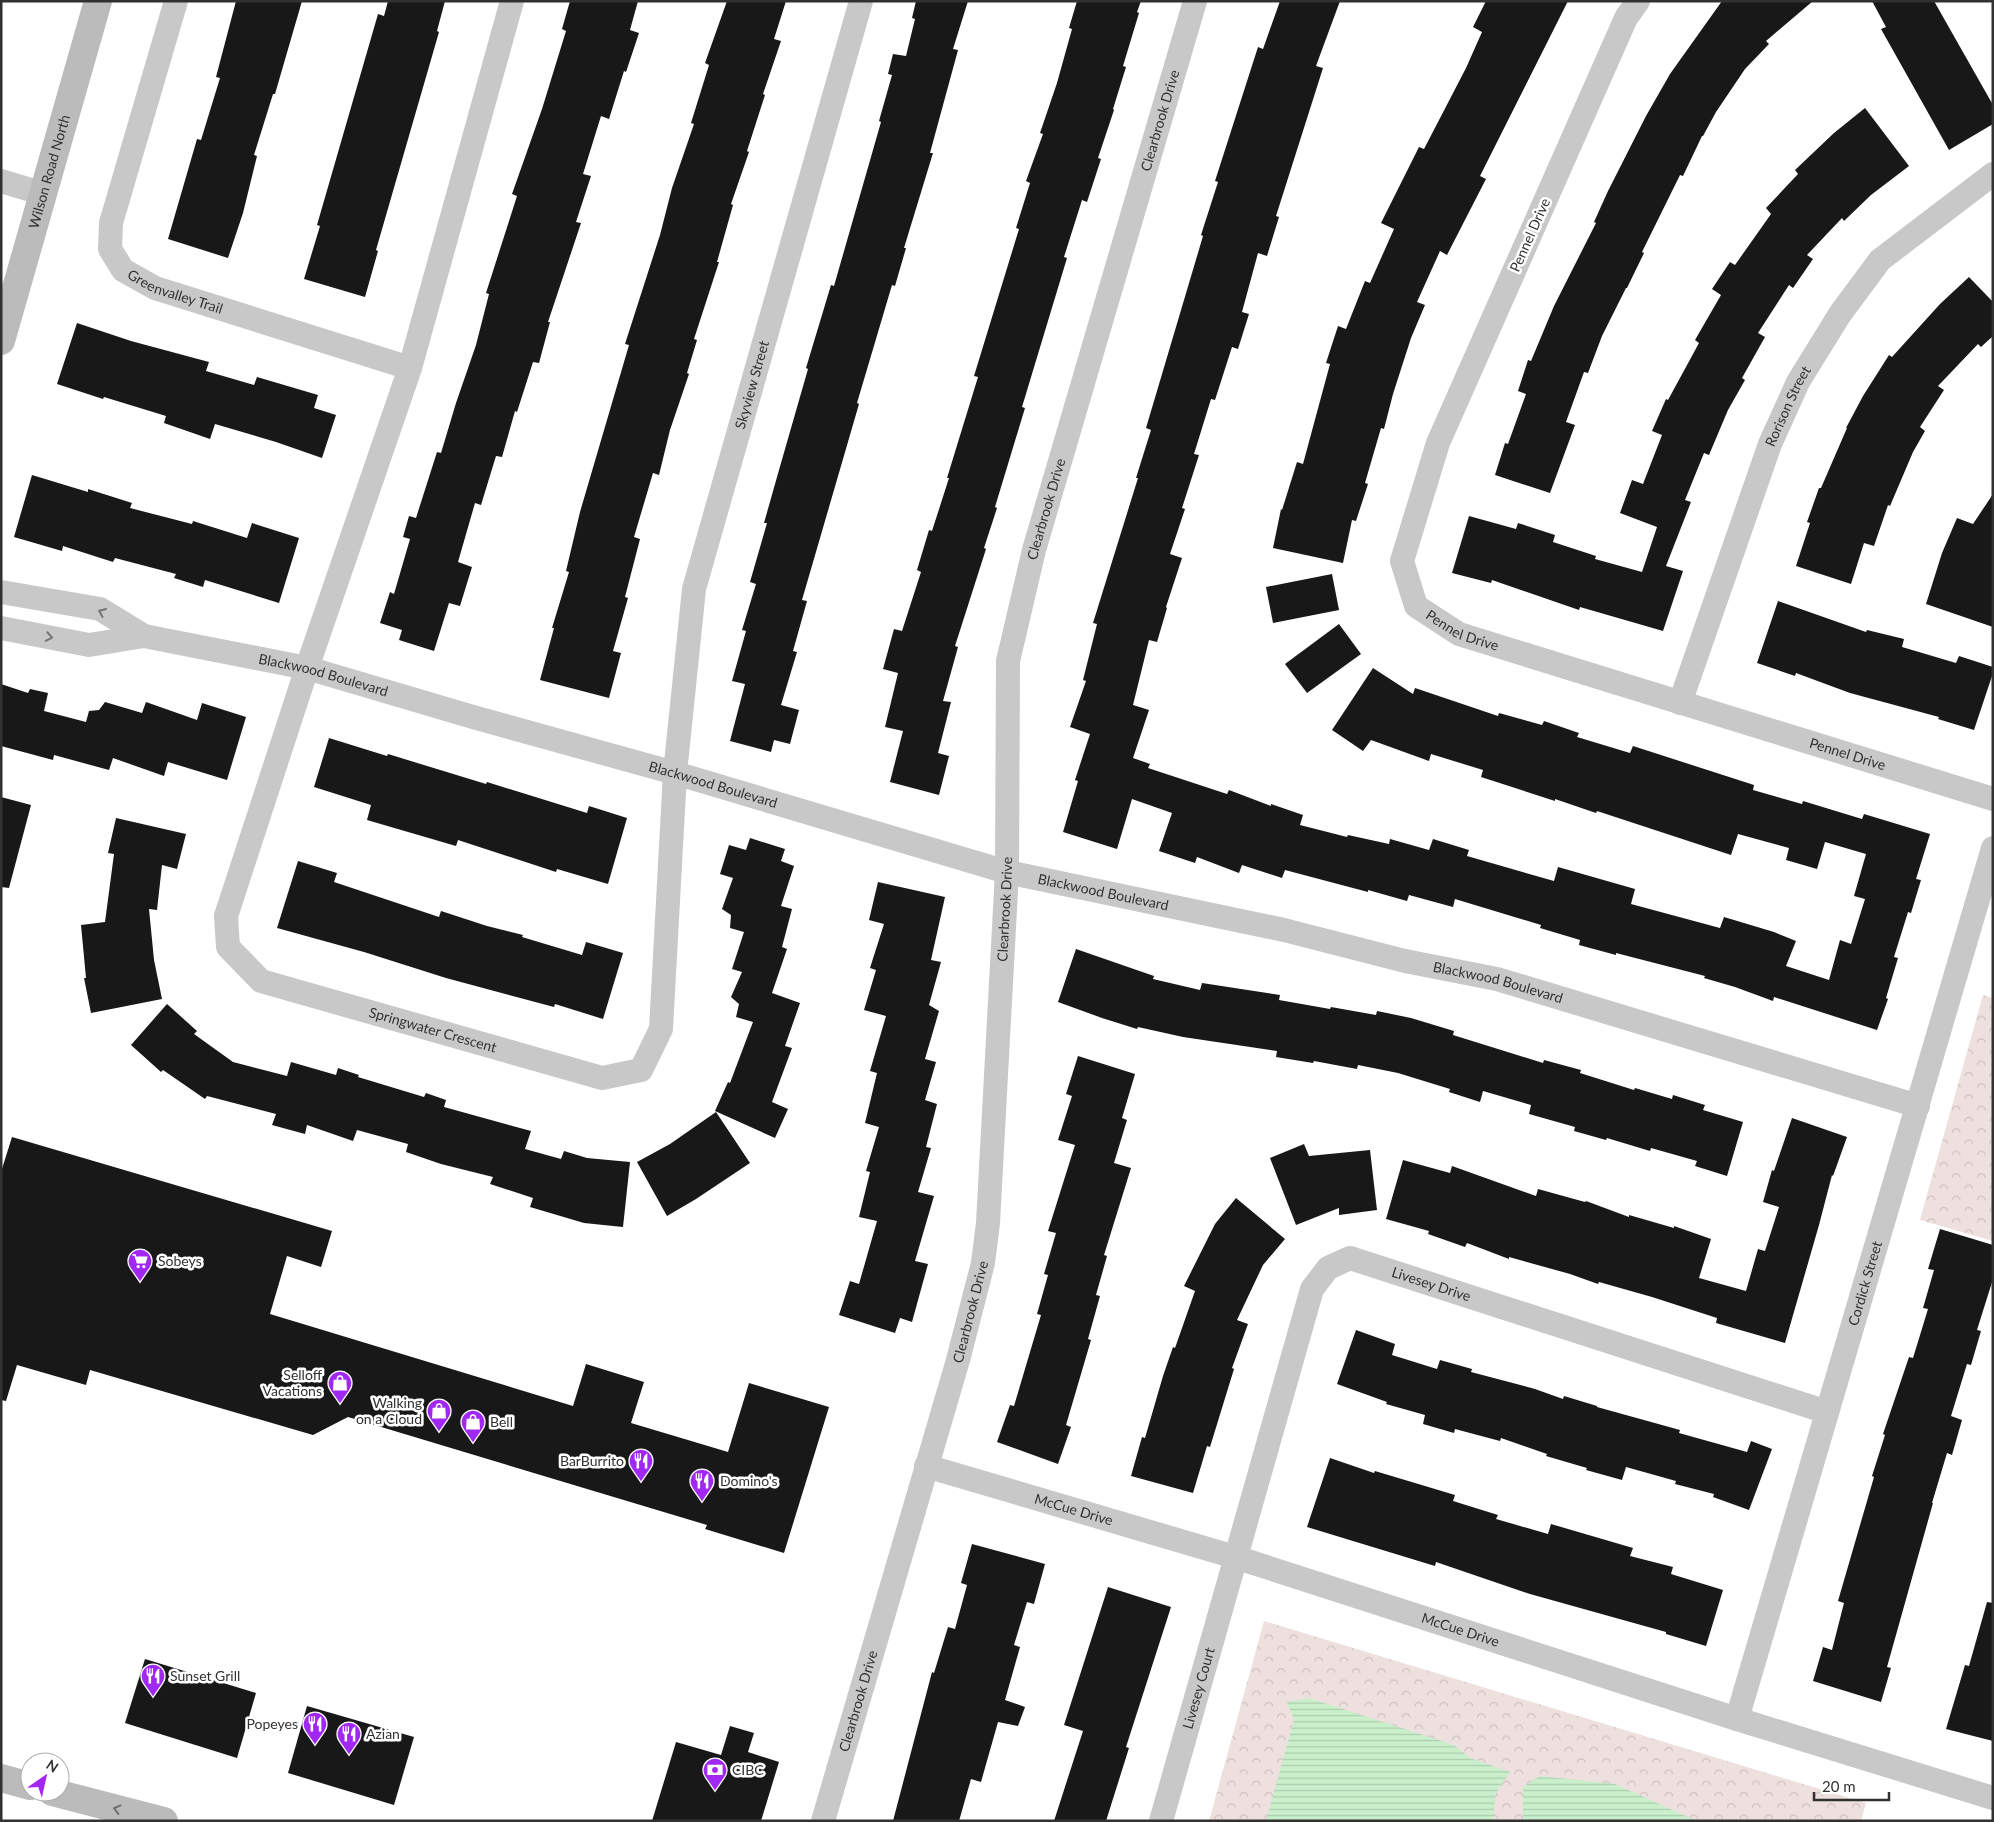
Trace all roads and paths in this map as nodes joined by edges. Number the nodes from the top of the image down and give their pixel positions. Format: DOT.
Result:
graph roads {
  1 [pos="98,1"];
  2 [pos="176,1"];
  3 [pos="512,1"];
  4 [pos="861,1"];
  5 [pos="1195,1"];
  6 [pos="1638,1"];
  7 [pos="1993,174"];
  8 [pos="1,181"];
  9 [pos="44,194"];
  10 [pos="1,342"];
  11 [pos="410,368"];
  12 [pos="1,592"];
  13 [pos="1,628"];
  14 [pos="144,636"];
  15 [pos="307,668"];
  16 [pos="1680,702"];
  17 [pos="675,773"];
  18 [pos="1993,799"];
  19 [pos="1993,848"];
  20 [pos="1007,872"];
  21 [pos="1918,1106"];
  22 [pos="1827,1412"];
  23 [pos="926,1466"];
  24 [pos="1235,1557"];
  25 [pos="1737,1719"];
  26 [pos="1,1778"];
  27 [pos="20,1783"];
  28 [pos="70,1797"];
  29 [pos="1993,1798"];
  30 [pos="164,1821"];
  31 [pos="823,1821"];
  32 [pos="1161,1821"];
  1 -- 9 [label="street, Wilson Road North"];
  2 -- 11 [label="street, Greenvalley Trail"];
  3 -- 11 [label="street"];
  4 -- 17 [label="street, Skyview Street"];
  5 -- 20 [label="street, Clearbrook Drive"];
  6 -- 16 [label="street, Pennel Drive"];
  7 -- 16 [label="street, Rorison Street"];
  8 -- 9 [label="street"];
  9 -- 10 [label="street, Wilson Road North"];
  11 -- 15 [label="street"];
  14 -- 12 [label="street, Blackwood Boulevard, one-way"];
  13 -- 14 [label="street, Blackwood Boulevard, one-way"];
  14 -- 15 [label="street, Blackwood Boulevard"];
  15 -- 17 [label="street, Blackwood Boulevard"];
  15 -- 17 [label="street, Springwater Crescent"];
  16 -- 18 [label="street, Pennel Drive"];
  17 -- 20 [label="street, Blackwood Boulevard"];
  19 -- 21 [label="street, Cordick Street"];
  20 -- 21 [label="street, Blackwood Boulevard"];
  20 -- 23 [label="street, Clearbrook Drive"];
  21 -- 22 [label="street, Cordick Street"];
  22 -- 24 [label="street, Livesey Drive"];
  22 -- 25 [label="street, Cordick Street"];
  23 -- 24 [label="street, McCue Drive"];
  23 -- 31 [label="street, Clearbrook Drive"];
  24 -- 25 [label="street, McCue Drive"];
  24 -- 32 [label="street, Livesey Court"];
  25 -- 29 [label="street, McCue Drive"];
  26 -- 27 [label="street"];
  30 -- 28 [label="street, one-way"];
}
